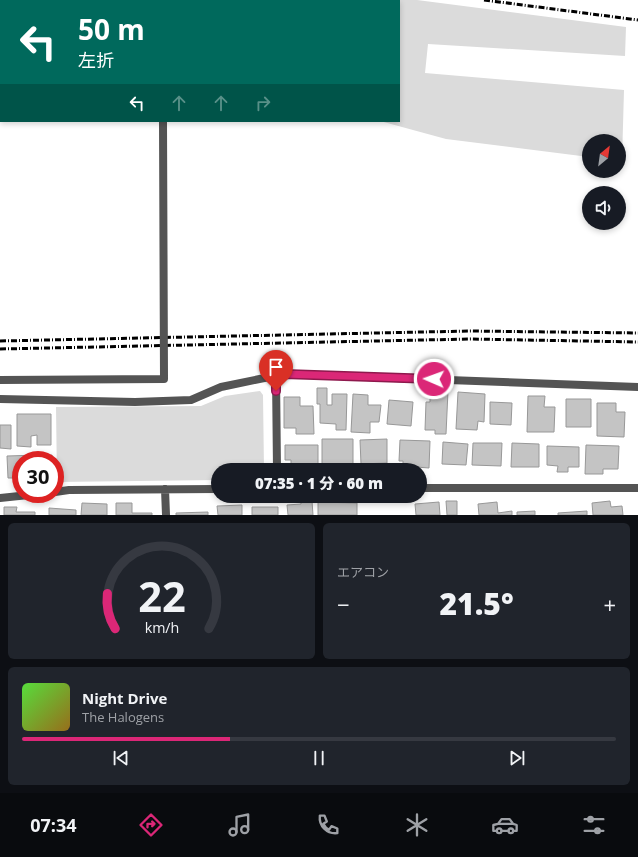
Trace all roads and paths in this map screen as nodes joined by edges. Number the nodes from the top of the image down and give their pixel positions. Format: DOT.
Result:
graph roads {
  1 [pos="163,122"];
  2 [pos="276,375"];
  3 [pos="0,380"];
  4 [pos="638,387"];
  5 [pos="0,400"];
  6 [pos="277,463"];
  7 [pos="427,488"];
  8 [pos="638,488"];
  9 [pos="165,489"];
  10 [pos="211,489"];
  11 [pos="64,491"];
  12 [pos="12,497"];
  13 [pos="0,498"];
  14 [pos="166,515"];
  1 -- 3 [label="street, bridge"];
  2 -- 4 [label="street"];
  2 -- 5 [label="street"];
  2 -- 6 [label="street"];
  7 -- 8 [label="street"];
  9 -- 10 [label="street"];
  9 -- 11 [label="street"];
  9 -- 14 [label="street"];
  12 -- 13 [label="street"];
}
